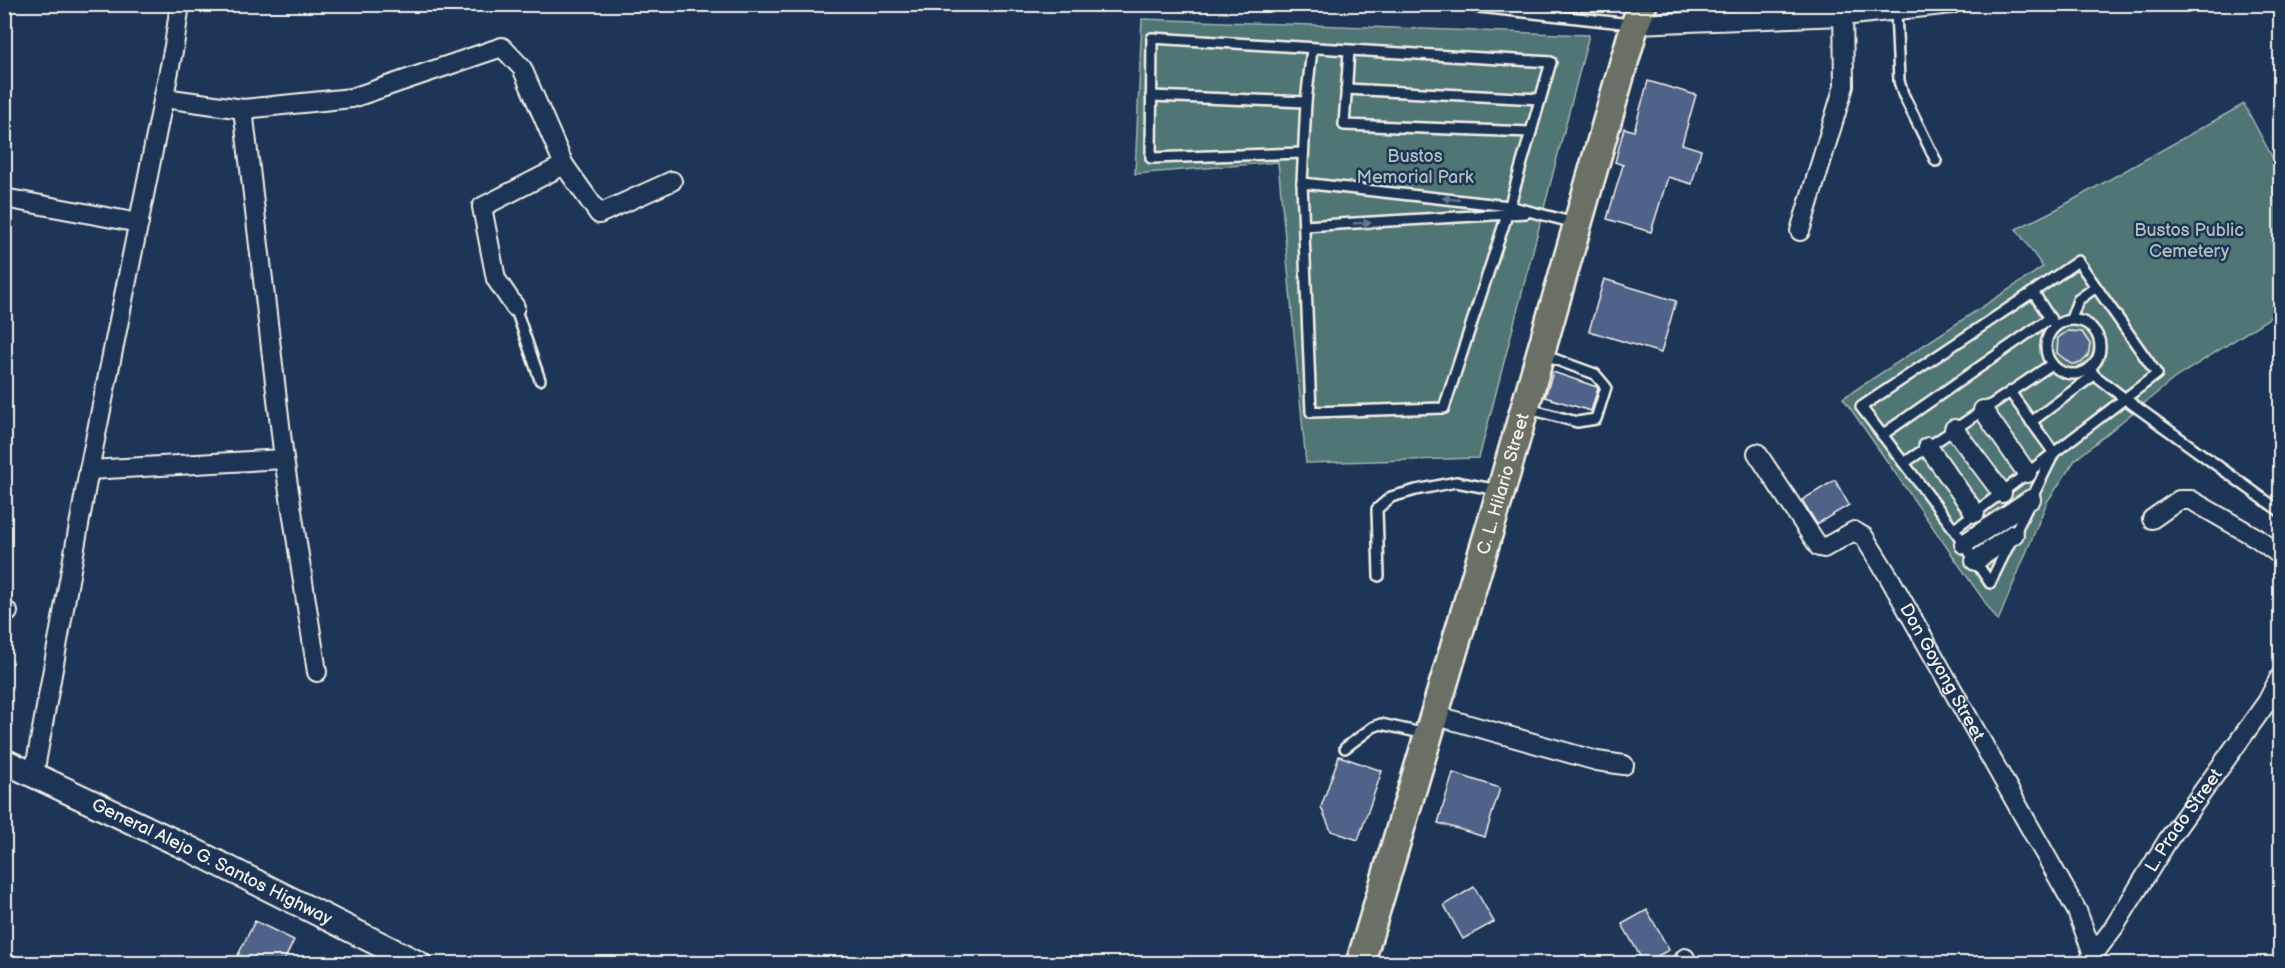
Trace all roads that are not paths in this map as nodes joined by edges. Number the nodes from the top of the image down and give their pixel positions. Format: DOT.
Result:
graph roads {
  1 [pos="180,4"];
  2 [pos="1452,4"];
  3 [pos="1952,4"];
  4 [pos="1843,10"];
  5 [pos="1896,10"];
  6 [pos="1639,14"];
  7 [pos="1312,49"];
  8 [pos="1349,51"];
  9 [pos="1346,89"];
  10 [pos="1151,96"];
  11 [pos="164,98"];
  12 [pos="1540,99"];
  13 [pos="1306,102"];
  14 [pos="243,109"];
  15 [pos="1531,132"];
  16 [pos="1303,153"];
  17 [pos="1936,161"];
  18 [pos="564,165"];
  19 [pos="672,181"];
  20 [pos="1302,183"];
  21 [pos="4,198"];
  22 [pos="1508,210"];
  23 [pos="139,223"];
  24 [pos="1577,223"];
  25 [pos="1304,226"];
  26 [pos="1800,231"];
  27 [pos="2096,287"];
  28 [pos="2033,292"];
  29 [pos="515,307"];
  30 [pos="2071,319"];
  31 [pos="2053,322"];
  32 [pos="1540,353"];
  33 [pos="2052,364"];
  34 [pos="2092,371"];
  35 [pos="540,380"];
  36 [pos="2010,392"];
  37 [pos="2124,398"];
  38 [pos="1523,408"];
  39 [pos="1983,410"];
  40 [pos="2031,422"];
  41 [pos="1954,429"];
  42 [pos="1882,435"];
  43 [pos="1928,447"];
  44 [pos="1757,453"];
  45 [pos="2054,453"];
  46 [pos="284,459"];
  47 [pos="1904,463"];
  48 [pos="89,470"];
  49 [pos="2027,473"];
  50 [pos="1501,491"];
  51 [pos="2002,493"];
  52 [pos="2031,499"];
  53 [pos="2280,511"];
  54 [pos="1975,513"];
  55 [pos="2152,519"];
  56 [pos="2014,534"];
  57 [pos="1959,537"];
  58 [pos="2280,555"];
  59 [pos="1975,561"];
  60 [pos="1379,576"];
  61 [pos="318,672"];
  62 [pos="2280,677"];
  63 [pos="1431,725"];
  64 [pos="1345,748"];
  65 [pos="4,761"];
  66 [pos="1624,765"];
  67 [pos="34,774"];
  68 [pos="2090,959"];
  69 [pos="419,963"];
  70 [pos="1360,963"];
  1 -- 11 [label="street"];
  2 -- 6 [label="lane"];
  3 -- 5 [label="street"];
  4 -- 5 [label="street"];
  4 -- 6 [label="street"];
  4 -- 26 [label="street"];
  5 -- 17 [label="lane"];
  6 -- 24 [label="main road, C. L. Hilario Street"];
  7 -- 8 [label="lane"];
  7 -- 10 [label="lane"];
  7 -- 13 [label="lane"];
  8 -- 9 [label="lane"];
  8 -- 12 [label="lane"];
  9 -- 12 [label="lane"];
  9 -- 15 [label="lane"];
  10 -- 13 [label="lane"];
  10 -- 16 [label="lane"];
  11 -- 14 [label="street"];
  11 -- 23 [label="street"];
  12 -- 15 [label="lane"];
  13 -- 16 [label="lane"];
  14 -- 18 [label="street"];
  14 -- 46 [label="street"];
  15 -- 22 [label="lane"];
  16 -- 20 [label="lane"];
  18 -- 19 [label="street"];
  18 -- 29 [label="street"];
  22 -- 20 [label="lane, one-way"];
  20 -- 25 [label="lane"];
  21 -- 23 [label="street"];
  22 -- 24 [label="lane"];
  25 -- 22 [label="lane, one-way"];
  22 -- 25 [label="lane"];
  23 -- 48 [label="street"];
  24 -- 32 [label="main road, C. L. Hilario Street"];
  27 -- 28 [label="lane"];
  27 -- 30 [label="lane"];
  27 -- 37 [label="lane"];
  28 -- 31 [label="lane"];
  28 -- 42 [label="lane"];
  29 -- 35 [label="lane"];
  30 -- 31 [label="lane"];
  30 -- 34 [label="lane"];
  31 -- 33 [label="lane"];
  31 -- 42 [label="lane"];
  32 -- 38 [label="main road, C. L. Hilario Street"];
  32 -- 38 [label="lane"];
  33 -- 34 [label="lane"];
  33 -- 36 [label="lane"];
  34 -- 37 [label="lane"];
  34 -- 40 [label="lane"];
  36 -- 39 [label="lane"];
  36 -- 40 [label="lane"];
  37 -- 45 [label="lane"];
  37 -- 53 [label="lane"];
  38 -- 50 [label="main road, C. L. Hilario Street"];
  39 -- 41 [label="lane"];
  39 -- 49 [label="street"];
  40 -- 45 [label="lane"];
  41 -- 43 [label="lane"];
  41 -- 51 [label="street"];
  42 -- 47 [label="lane"];
  43 -- 47 [label="lane"];
  43 -- 54 [label="street"];
  44 -- 68 [label="street, Don Goyong Street"];
  45 -- 49 [label="lane"];
  45 -- 52 [label="lane"];
  46 -- 48 [label="street"];
  46 -- 61 [label="street"];
  47 -- 57 [label="lane"];
  48 -- 67 [label="street"];
  49 -- 51 [label="lane"];
  50 -- 60 [label="lane"];
  50 -- 63 [label="main road, C. L. Hilario Street"];
  51 -- 54 [label="lane"];
  52 -- 56 [label="lane"];
  52 -- 57 [label="street"];
  54 -- 57 [label="lane"];
  55 -- 58 [label="street"];
  56 -- 59 [label="street"];
  56 -- 59 [label="lane"];
  57 -- 59 [label="lane"];
  62 -- 68 [label="street, L. Prado Street"];
  63 -- 64 [label="lane"];
  63 -- 66 [label="street"];
  63 -- 70 [label="main road, C. L. Hilario Street"];
  65 -- 67 [label="main road, General Alejo G. Santos Highway"];
  67 -- 69 [label="main road, General Alejo G. Santos Highway"];
}
